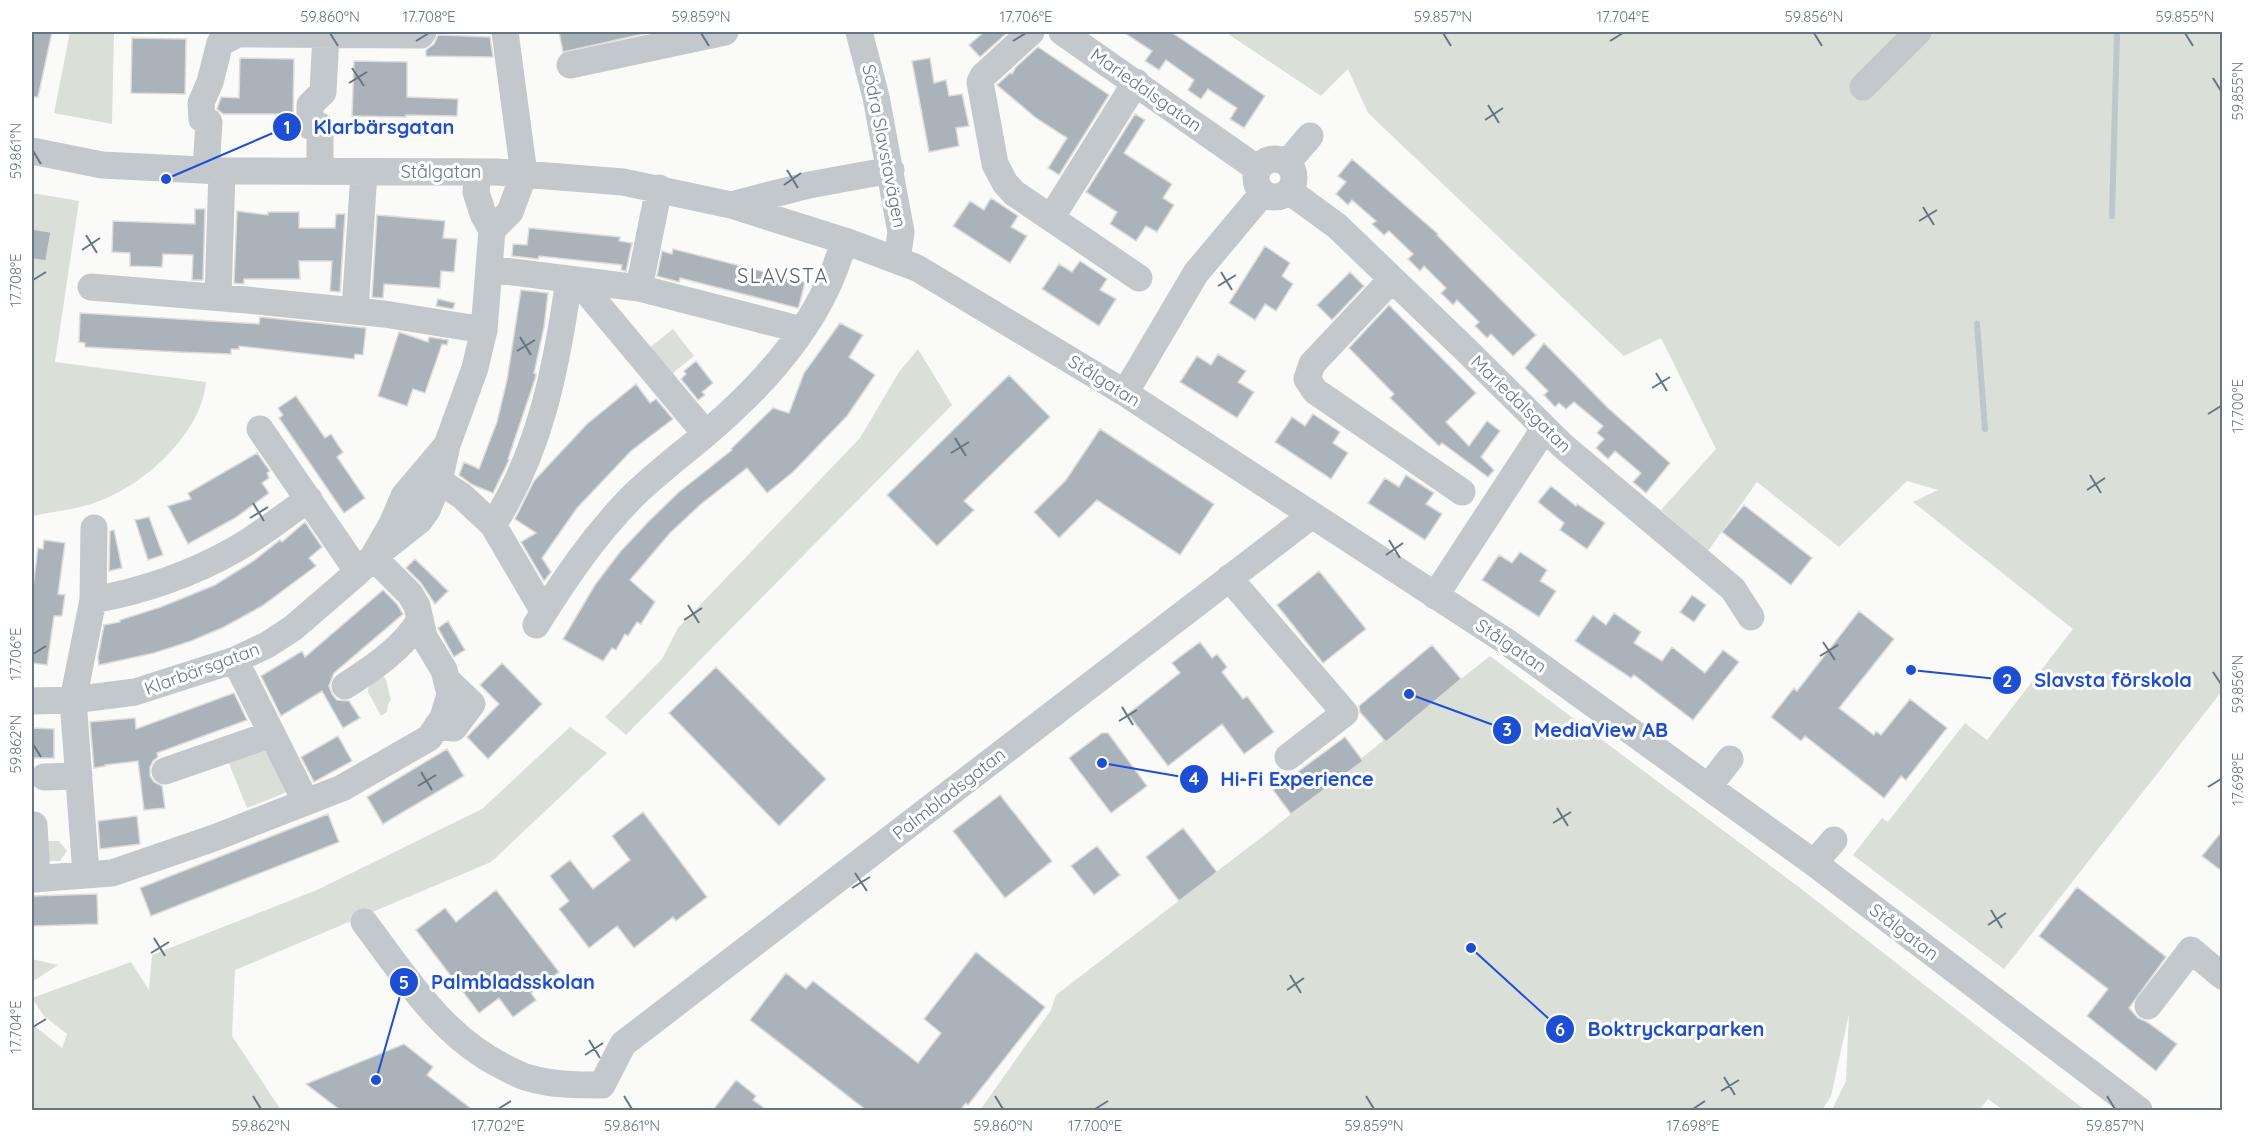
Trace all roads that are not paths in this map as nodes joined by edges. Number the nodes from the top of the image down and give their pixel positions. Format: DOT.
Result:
graph roads {
  1 [pos="423,32"];
  2 [pos="505,32"];
  3 [pos="725,32"];
  4 [pos="859,32"];
  5 [pos="1031,32"];
  6 [pos="1062,32"];
  7 [pos="1918,32"];
  8 [pos="326,34"];
  9 [pos="570,65"];
  10 [pos="1136,82"];
  11 [pos="1863,87"];
  12 [pos="1310,136"];
  13 [pos="32,151"];
  14 [pos="214,170"];
  15 [pos="891,170"];
  16 [pos="320,171"];
  17 [pos="364,172"];
  18 [pos="478,172"];
  19 [pos="524,174"];
  20 [pos="1270,184"];
  21 [pos="809,185"];
  22 [pos="659,188"];
  23 [pos="731,205"];
  24 [pos="1051,218"];
  25 [pos="806,228"];
  26 [pos="492,230"];
  27 [pos="845,241"];
  28 [pos="897,260"];
  29 [pos="489,269"];
  30 [pos="1139,278"];
  31 [pos="1392,279"];
  32 [pos="573,280"];
  33 [pos="91,287"];
  34 [pos="639,288"];
  35 [pos="218,297"];
  36 [pos="355,310"];
  37 [pos="484,330"];
  38 [pos="802,330"];
  39 [pos="1125,393"];
  40 [pos="260,429"];
  41 [pos="1544,429"];
  42 [pos="706,434"];
  43 [pos="447,445"];
  44 [pos="439,480"];
  45 [pos="1462,492"];
  46 [pos="309,499"];
  47 [pos="1312,515"];
  48 [pos="493,525"];
  49 [pos="94,528"];
  50 [pos="365,564"];
  51 [pos="1229,579"];
  52 [pos="1435,596"];
  53 [pos="93,600"];
  54 [pos="1751,617"];
  55 [pos="420,620"];
  56 [pos="235,660"];
  57 [pos="345,686"];
  58 [pos="32,700"];
  59 [pos="73,700"];
  60 [pos="272,734"];
  61 [pos="1288,756"];
  62 [pos="1730,759"];
  63 [pos="165,771"];
  64 [pos="79,776"];
  65 [pos="44,777"];
  66 [pos="1709,786"];
  67 [pos="306,802"];
  68 [pos="34,825"];
  69 [pos="1834,840"];
  70 [pos="1814,863"];
  71 [pos="86,874"];
  72 [pos="34,879"];
  73 [pos="364,922"];
  74 [pos="2223,976"];
  75 [pos="2148,1006"];
  76 [pos="2139,1110"];
  1 -- 8 [label="street"];
  2 -- 19 [label="street"];
  3 -- 9 [label="street"];
  4 -- 15 [label="street, Södra Slavstavägen"];
  5 -- 24 [label="street"];
  6 -- 10 [label="street, Mariedalsgatan"];
  7 -- 11 [label="street"];
  8 -- 14 [label="street"];
  8 -- 16 [label="street"];
  10 -- 20 [label="street, Mariedalsgatan"];
  10 -- 24 [label="street"];
  12 -- 20 [label="street"];
  13 -- 14 [label="street, Stålgatan"];
  14 -- 16 [label="street, Stålgatan"];
  14 -- 35 [label="street"];
  15 -- 21 [label="street"];
  15 -- 28 [label="street, Södra Slavstavägen"];
  16 -- 17 [label="street, Stålgatan"];
  17 -- 18 [label="street, Stålgatan"];
  17 -- 36 [label="street"];
  18 -- 19 [label="street, Stålgatan"];
  18 -- 26 [label="street, Klarbärsgatan"];
  19 -- 22 [label="street, Stålgatan"];
  19 -- 26 [label="street"];
  20 -- 31 [label="street, Mariedalsgatan"];
  20 -- 39 [label="street"];
  21 -- 23 [label="street"];
  21 -- 25 [label="street"];
  22 -- 23 [label="street, Stålgatan"];
  22 -- 34 [label="street"];
  23 -- 25 [label="street, Stålgatan"];
  24 -- 30 [label="street"];
  25 -- 27 [label="street, Stålgatan"];
  26 -- 29 [label="street, Klarbärsgatan"];
  27 -- 28 [label="street, Stålgatan"];
  27 -- 38 [label="street"];
  28 -- 39 [label="street, Stålgatan"];
  29 -- 32 [label="street"];
  29 -- 37 [label="street, Klarbärsgatan"];
  31 -- 41 [label="street, Mariedalsgatan"];
  31 -- 45 [label="street"];
  32 -- 34 [label="street"];
  32 -- 42 [label="street"];
  32 -- 48 [label="street"];
  33 -- 35 [label="street"];
  34 -- 38 [label="street"];
  35 -- 36 [label="street"];
  36 -- 37 [label="street"];
  37 -- 43 [label="street, Klarbärsgatan"];
  38 -- 42 [label="street"];
  39 -- 47 [label="street, Stålgatan"];
  40 -- 46 [label="street"];
  41 -- 52 [label="street"];
  41 -- 54 [label="street, Mariedalsgatan"];
  42 -- 48 [label="street"];
  43 -- 44 [label="street, Klarbärsgatan"];
  43 -- 50 [label="street, Klarbärsgatan"];
  44 -- 48 [label="street"];
  44 -- 50 [label="street, Klarbärsgatan"];
  46 -- 50 [label="street"];
  46 -- 53 [label="street"];
  47 -- 51 [label="street, Palmbladsgatan"];
  47 -- 52 [label="street, Stålgatan"];
  49 -- 53 [label="street"];
  50 -- 55 [label="street"];
  50 -- 56 [label="street, Klarbärsgatan"];
  51 -- 61 [label="street"];
  51 -- 73 [label="street, Palmbladsgatan"];
  52 -- 66 [label="street, Stålgatan"];
  53 -- 59 [label="street"];
  55 -- 57 [label="street"];
  55 -- 67 [label="street"];
  56 -- 59 [label="street, Klarbärsgatan"];
  56 -- 60 [label="street"];
  58 -- 59 [label="street, Klarbärsgatan"];
  59 -- 64 [label="street"];
  60 -- 63 [label="street"];
  60 -- 67 [label="street"];
  62 -- 66 [label="street"];
  64 -- 65 [label="street"];
  64 -- 71 [label="street"];
  66 -- 70 [label="street, Stålgatan"];
  67 -- 71 [label="street"];
  68 -- 72 [label="street"];
  69 -- 70 [label="street"];
  70 -- 76 [label="street, Stålgatan"];
  71 -- 72 [label="street"];
  74 -- 75 [label="street"];
}
